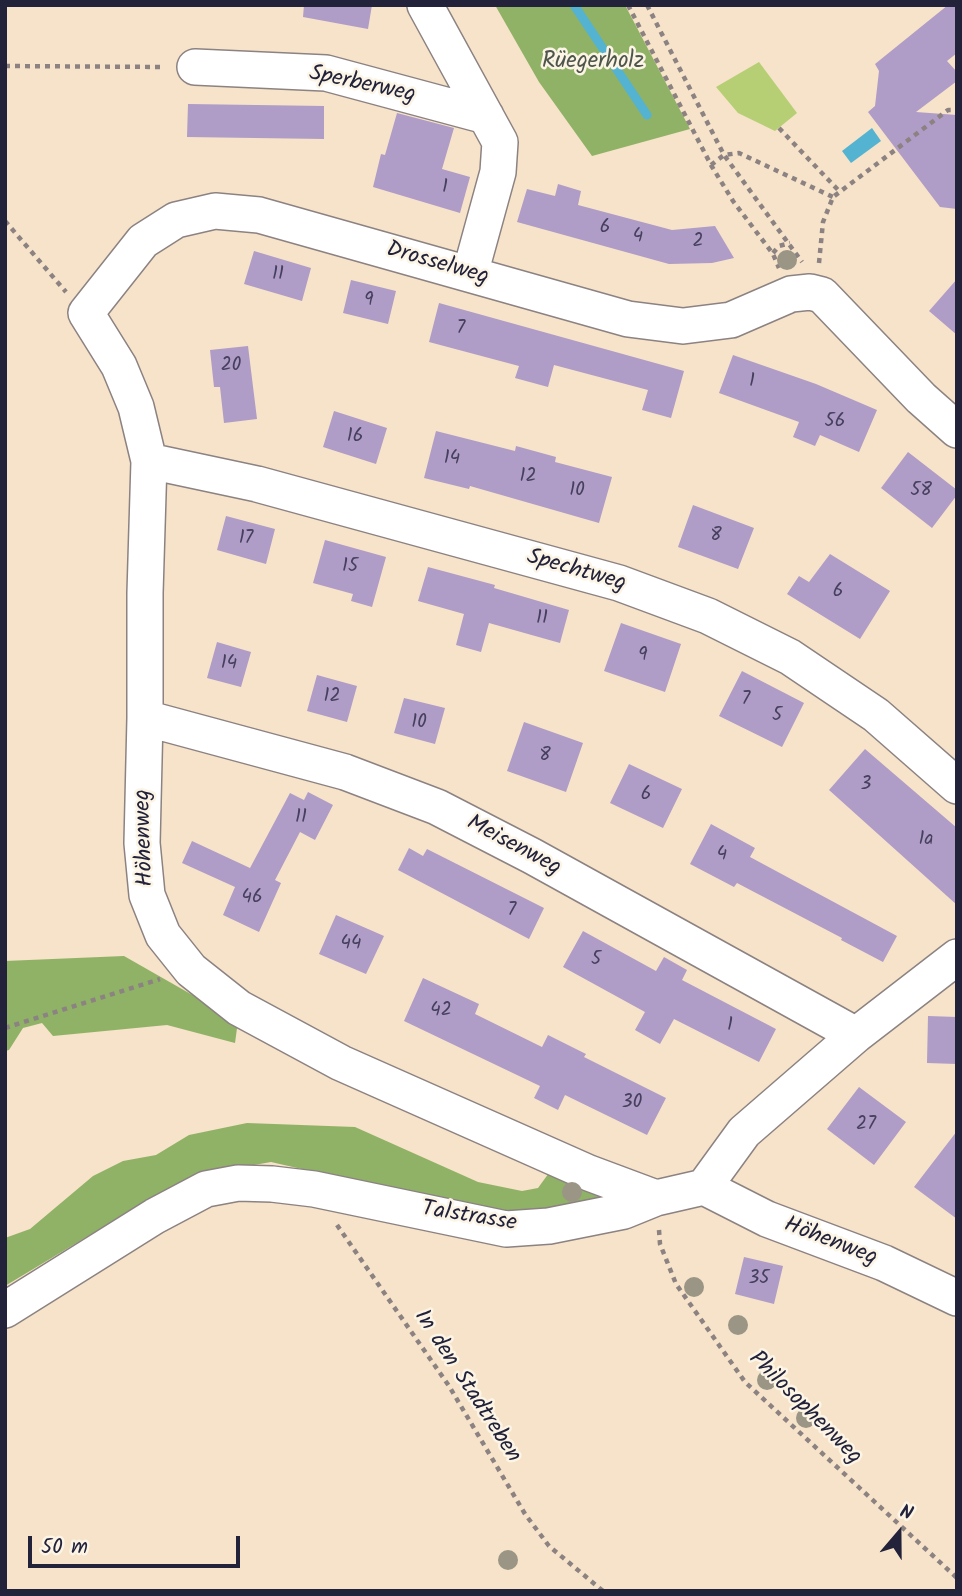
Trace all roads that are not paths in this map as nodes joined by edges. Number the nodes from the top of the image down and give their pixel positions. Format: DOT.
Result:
graph roads {
  1 [pos="425,5"];
  2 [pos="195,67"];
  3 [pos="486,116"];
  4 [pos="470,274"];
  5 [pos="86,313"];
  6 [pos="957,430"];
  7 [pos="149,461"];
  8 [pos="145,718"];
  9 [pos="957,786"];
  10 [pos="957,957"];
  11 [pos="856,1035"];
  12 [pos="704,1187"];
  13 [pos="656,1198"];
  14 [pos="957,1297"];
  15 [pos="5,1310"];
  1 -- 3 [label="street"];
  2 -- 3 [label="street, Sperberweg"];
  3 -- 4 [label="street"];
  4 -- 5 [label="street, Drosselweg"];
  4 -- 6 [label="street, Drosselweg"];
  5 -- 7 [label="street, Höhenweg"];
  7 -- 8 [label="street, Höhenweg"];
  7 -- 9 [label="street, Spechtweg"];
  8 -- 11 [label="street, Meisenweg"];
  8 -- 13 [label="street, Höhenweg"];
  10 -- 11 [label="street"];
  11 -- 12 [label="street"];
  12 -- 13 [label="street, Talstrasse"];
  12 -- 14 [label="street, Höhenweg"];
  13 -- 15 [label="street, Talstrasse"];
}
